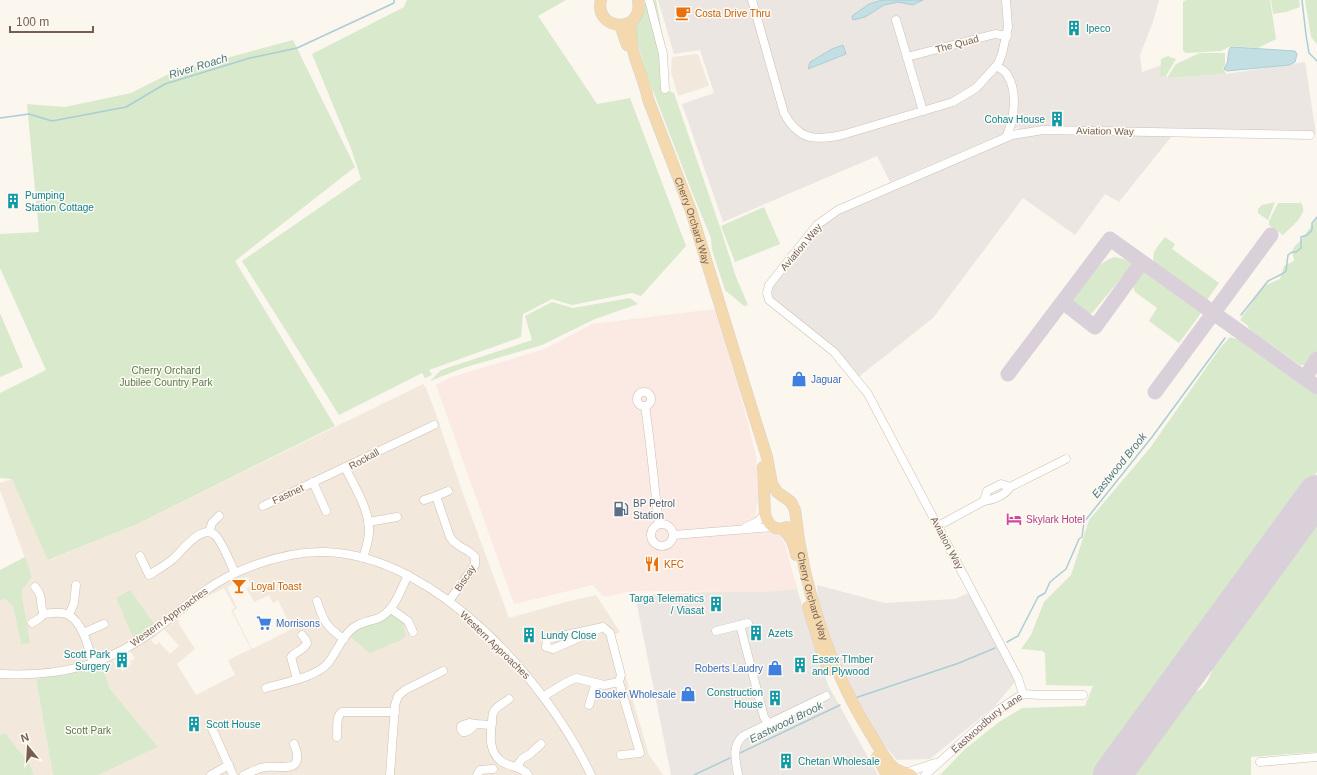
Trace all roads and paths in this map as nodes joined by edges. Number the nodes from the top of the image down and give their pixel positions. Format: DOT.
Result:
graph roads {
  1 [pos="601,0"];
  2 [pos="638,0"];
  3 [pos="649,0"];
  4 [pos="752,0"];
  5 [pos="1006,0"];
  6 [pos="896,20"];
  7 [pos="625,24"];
  8 [pos="1007,36"];
  9 [pos="907,57"];
  10 [pos="996,66"];
  11 [pos="665,89"];
  12 [pos="923,112"];
  13 [pos="1310,134"];
  14 [pos="1006,137"];
  15 [pos="645,406"];
  16 [pos="755,419"];
  17 [pos="434,425"];
  18 [pos="1066,459"];
  19 [pos="345,467"];
  20 [pos="313,482"];
  21 [pos="448,491"];
  22 [pos="436,496"];
  23 [pos="424,500"];
  24 [pos="787,500"];
  25 [pos="263,506"];
  26 [pos="326,511"];
  27 [pos="765,512"];
  28 [pos="796,514"];
  29 [pos="219,516"];
  30 [pos="397,517"];
  31 [pos="368,522"];
  32 [pos="660,524"];
  33 [pos="938,526"];
  34 [pos="777,528"];
  35 [pos="740,530"];
  36 [pos="209,532"];
  37 [pos="673,535"];
  38 [pos="140,556"];
  39 [pos="364,558"];
  40 [pos="235,573"];
  41 [pos="408,575"];
  42 [pos="76,585"];
  43 [pos="35,587"];
  44 [pos="317,601"];
  45 [pos="448,602"];
  46 [pos="391,608"];
  47 [pos="44,614"];
  48 [pos="69,615"];
  49 [pos="32,624"];
  50 [pos="104,624"];
  51 [pos="604,627"];
  52 [pos="716,631"];
  53 [pos="413,632"];
  54 [pos="83,633"];
  55 [pos="302,635"];
  56 [pos="344,639"];
  57 [pos="93,663"];
  58 [pos="443,671"];
  59 [pos="0,674"];
  60 [pos="297,679"];
  61 [pos="619,682"];
  62 [pos="596,683"];
  63 [pos="266,688"];
  64 [pos="1023,694"];
  65 [pos="1083,695"];
  66 [pos="544,696"];
  67 [pos="826,696"];
  68 [pos="509,700"];
  69 [pos="589,705"];
  70 [pos="395,712"];
  71 [pos="210,724"];
  72 [pos="476,724"];
  73 [pos="769,724"];
  74 [pos="491,725"];
  75 [pos="338,737"];
  76 [pos="294,744"];
  77 [pos="541,744"];
  78 [pos="621,755"];
  79 [pos="1316,757"];
  80 [pos="941,760"];
  81 [pos="501,761"];
  82 [pos="1260,762"];
  83 [pos="229,766"];
  84 [pos="517,766"];
  85 [pos="491,772"];
  86 [pos="590,774"];
  87 [pos="906,774"];
  88 [pos="211,775"];
  89 [pos="233,775"];
  90 [pos="244,775"];
  91 [pos="390,775"];
  92 [pos="477,775"];
  93 [pos="528,775"];
  94 [pos="738,775"];
  95 [pos="887,775"];
  96 [pos="925,775"];
  1 -- 7 [label="main road"];
  2 -- 7 [label="main road"];
  3 -- 11 [label="street"];
  4 -- 12 [label="street"];
  5 -- 8 [label="street"];
  6 -- 9 [label="street"];
  7 -- 16 [label="main road, Cherry Orchard Way"];
  8 -- 9 [label="street, The Quad"];
  8 -- 10 [label="street"];
  9 -- 12 [label="street"];
  10 -- 12 [label="street"];
  10 -- 14 [label="street"];
  13 -- 14 [label="street, Aviation Way"];
  14 -- 33 [label="street, Aviation Way"];
  15 -- 32 [label="street"];
  16 -- 24 [label="main road, Cherry Orchard Way"];
  16 -- 27 [label="main road, Cherry Orchard Way"];
  17 -- 19 [label="street, Rockall"];
  18 -- 33 [label="street"];
  19 -- 20 [label="street, Fastnet"];
  19 -- 31 [label="street, Rockall"];
  20 -- 25 [label="street, Fastnet"];
  20 -- 26 [label="street, Fastnet"];
  21 -- 22 [label="street"];
  22 -- 23 [label="street"];
  22 -- 45 [label="street, Biscay"];
  24 -- 27 [label="main road"];
  24 -- 28 [label="main road, Cherry Orchard Way"];
  27 -- 34 [label="main road, Cherry Orchard Way"];
  27 -- 35 [label="street"];
  28 -- 34 [label="main road"];
  28 -- 87 [label="main road, Cherry Orchard Way"];
  29 -- 36 [label="street"];
  30 -- 31 [label="street"];
  31 -- 39 [label="street, Rockall"];
  32 -- 37 [label="street"];
  32 -- 37 [label="street"];
  33 -- 64 [label="street, Aviation Way"];
  34 -- 35 [label="street"];
  34 -- 95 [label="main road, Cherry Orchard Way"];
  35 -- 37 [label="street"];
  36 -- 38 [label="street"];
  36 -- 40 [label="street"];
  39 -- 40 [label="street, Western Approaches"];
  39 -- 41 [label="street, Western Approaches"];
  40 -- 57 [label="street, Western Approaches"];
  41 -- 45 [label="street, Western Approaches"];
  41 -- 46 [label="street"];
  42 -- 48 [label="street"];
  43 -- 47 [label="street"];
  44 -- 56 [label="street"];
  45 -- 66 [label="street, Western Approaches"];
  46 -- 53 [label="street"];
  46 -- 56 [label="street"];
  47 -- 48 [label="street"];
  47 -- 49 [label="street"];
  48 -- 54 [label="street"];
  50 -- 54 [label="street"];
  51 -- 51 [label="street"];
  51 -- 61 [label="street"];
  52 -- 73 [label="street"];
  54 -- 57 [label="street"];
  55 -- 60 [label="street"];
  56 -- 60 [label="street"];
  57 -- 59 [label="street, Western Approaches"];
  58 -- 70 [label="street"];
  60 -- 63 [label="street"];
  61 -- 62 [label="street"];
  61 -- 78 [label="street"];
  62 -- 66 [label="street"];
  62 -- 69 [label="street"];
  64 -- 65 [label="street, Eastwoodbury Lane"];
  64 -- 80 [label="street, Eastwoodbury Lane"];
  66 -- 86 [label="street, Western Approaches"];
  67 -- 73 [label="street"];
  68 -- 74 [label="street"];
  70 -- 75 [label="street"];
  70 -- 91 [label="street"];
  71 -- 83 [label="street"];
  72 -- 74 [label="street"];
  73 -- 94 [label="street"];
  74 -- 81 [label="street"];
  76 -- 90 [label="street"];
  77 -- 84 [label="street"];
  79 -- 82 [label="street"];
  80 -- 87 [label="street, Eastwoodbury Lane"];
  80 -- 96 [label="street, Eastwoodbury Lane"];
  81 -- 84 [label="street"];
  81 -- 85 [label="street"];
  83 -- 88 [label="street"];
  83 -- 89 [label="street"];
  84 -- 93 [label="street"];
  85 -- 92 [label="street"];
}
